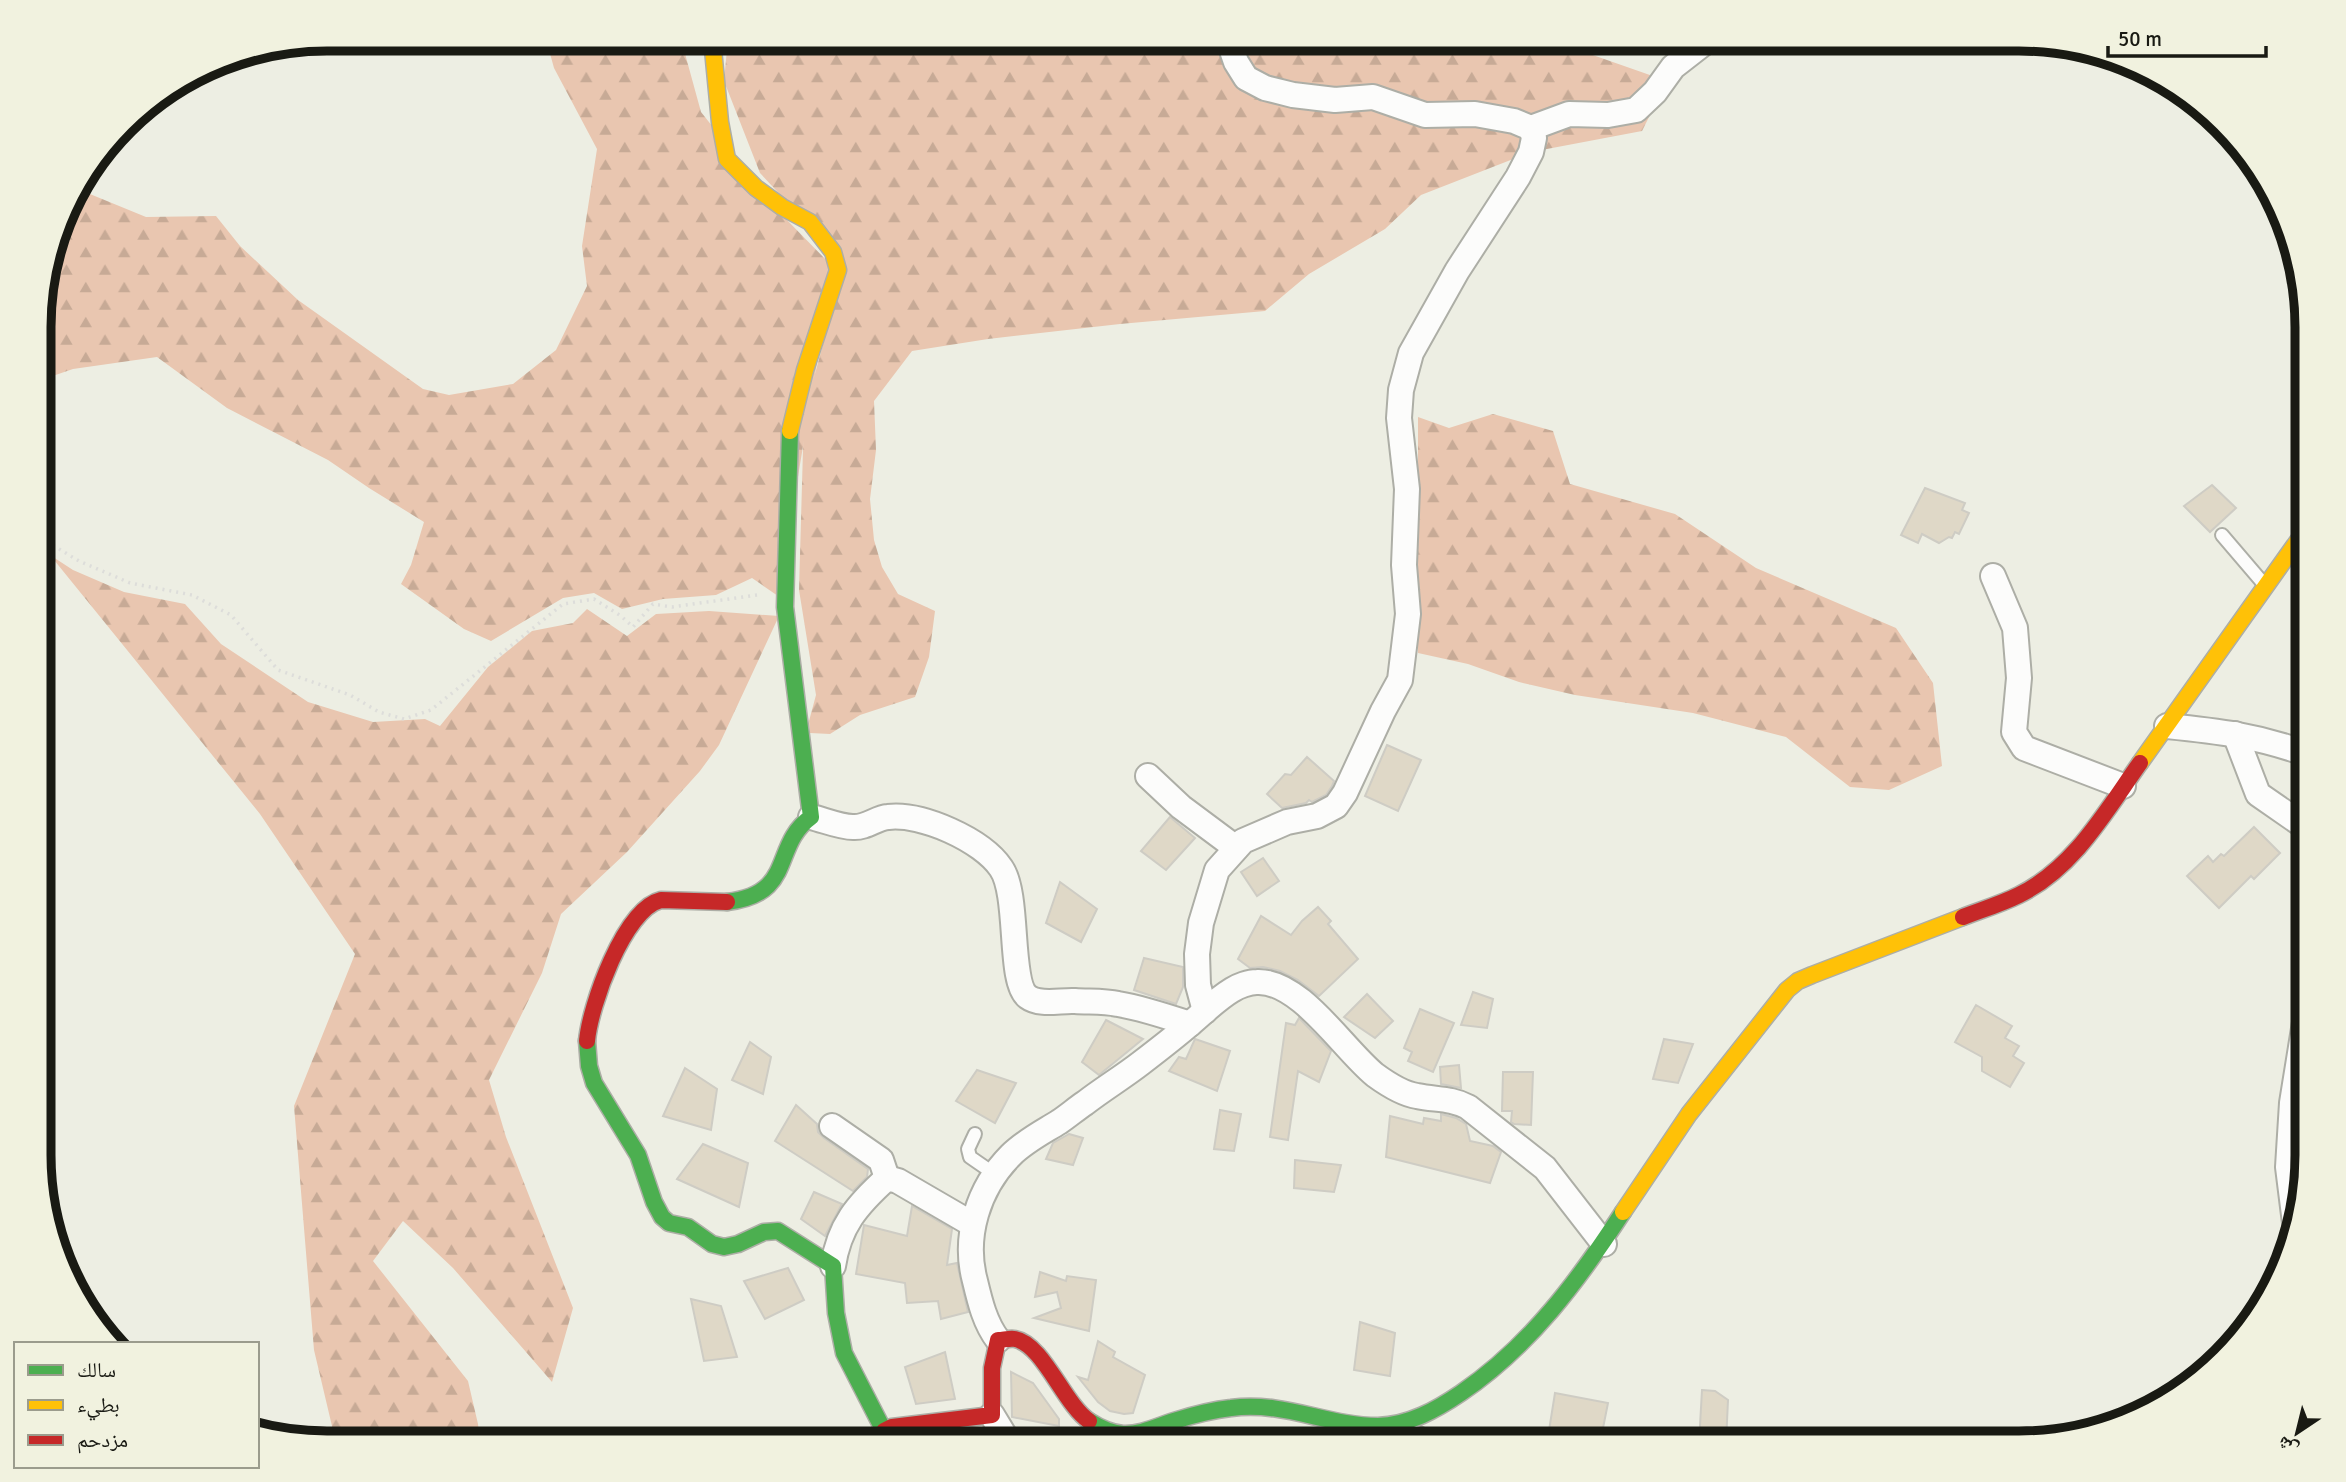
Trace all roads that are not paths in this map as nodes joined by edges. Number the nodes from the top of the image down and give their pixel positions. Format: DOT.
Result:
graph roads {
  1 [pos="713,51"];
  2 [pos="1232,51"];
  3 [pos="1693,51"];
  4 [pos="1531,128"];
  5 [pos="2222,535"];
  6 [pos="2295,545"];
  7 [pos="1993,576"];
  8 [pos="2266,586"];
  9 [pos="2167,726"];
  10 [pos="2235,734"];
  11 [pos="2295,750"];
  12 [pos="1148,776"];
  13 [pos="2123,786"];
  14 [pos="811,817"];
  15 [pos="2295,820"];
  16 [pos="1237,848"];
  17 [pos="1197,1018"];
  18 [pos="2295,1079"];
  19 [pos="832,1126"];
  20 [pos="975,1135"];
  21 [pos="996,1175"];
  22 [pos="887,1178"];
  23 [pos="2292,1198"];
  24 [pos="972,1224"];
  25 [pos="1604,1244"];
  26 [pos="833,1266"];
  27 [pos="998,1340"];
  28 [pos="992,1415"];
  29 [pos="879,1431"];
  30 [pos="888,1431"];
  31 [pos="1002,1431"];
  32 [pos="1103,1431"];
  33 [pos="1143,1431"];
  34 [pos="1407,1431"];
  35 [pos="1419,1431"];
  1 -- 14 [label="street"];
  2 -- 4 [label="street"];
  3 -- 4 [label="street"];
  4 -- 16 [label="street"];
  5 -- 8 [label="lane"];
  6 -- 8 [label="street"];
  7 -- 13 [label="street"];
  8 -- 9 [label="street"];
  9 -- 10 [label="street"];
  9 -- 13 [label="street"];
  10 -- 11 [label="street"];
  10 -- 15 [label="street"];
  12 -- 16 [label="street"];
  13 -- 25 [label="street"];
  14 -- 17 [label="street"];
  14 -- 26 [label="street"];
  16 -- 17 [label="street"];
  17 -- 21 [label="street"];
  17 -- 25 [label="street"];
  18 -- 23 [label="street"];
  19 -- 22 [label="street"];
  20 -- 21 [label="lane"];
  21 -- 24 [label="street"];
  22 -- 24 [label="street"];
  22 -- 26 [label="street"];
  24 -- 27 [label="street"];
  25 -- 35 [label="street"];
  26 -- 29 [label="street"];
  27 -- 28 [label="street"];
  27 -- 32 [label="street"];
  28 -- 30 [label="street"];
  28 -- 31 [label="street"];
  33 -- 34 [label="street"];
}
